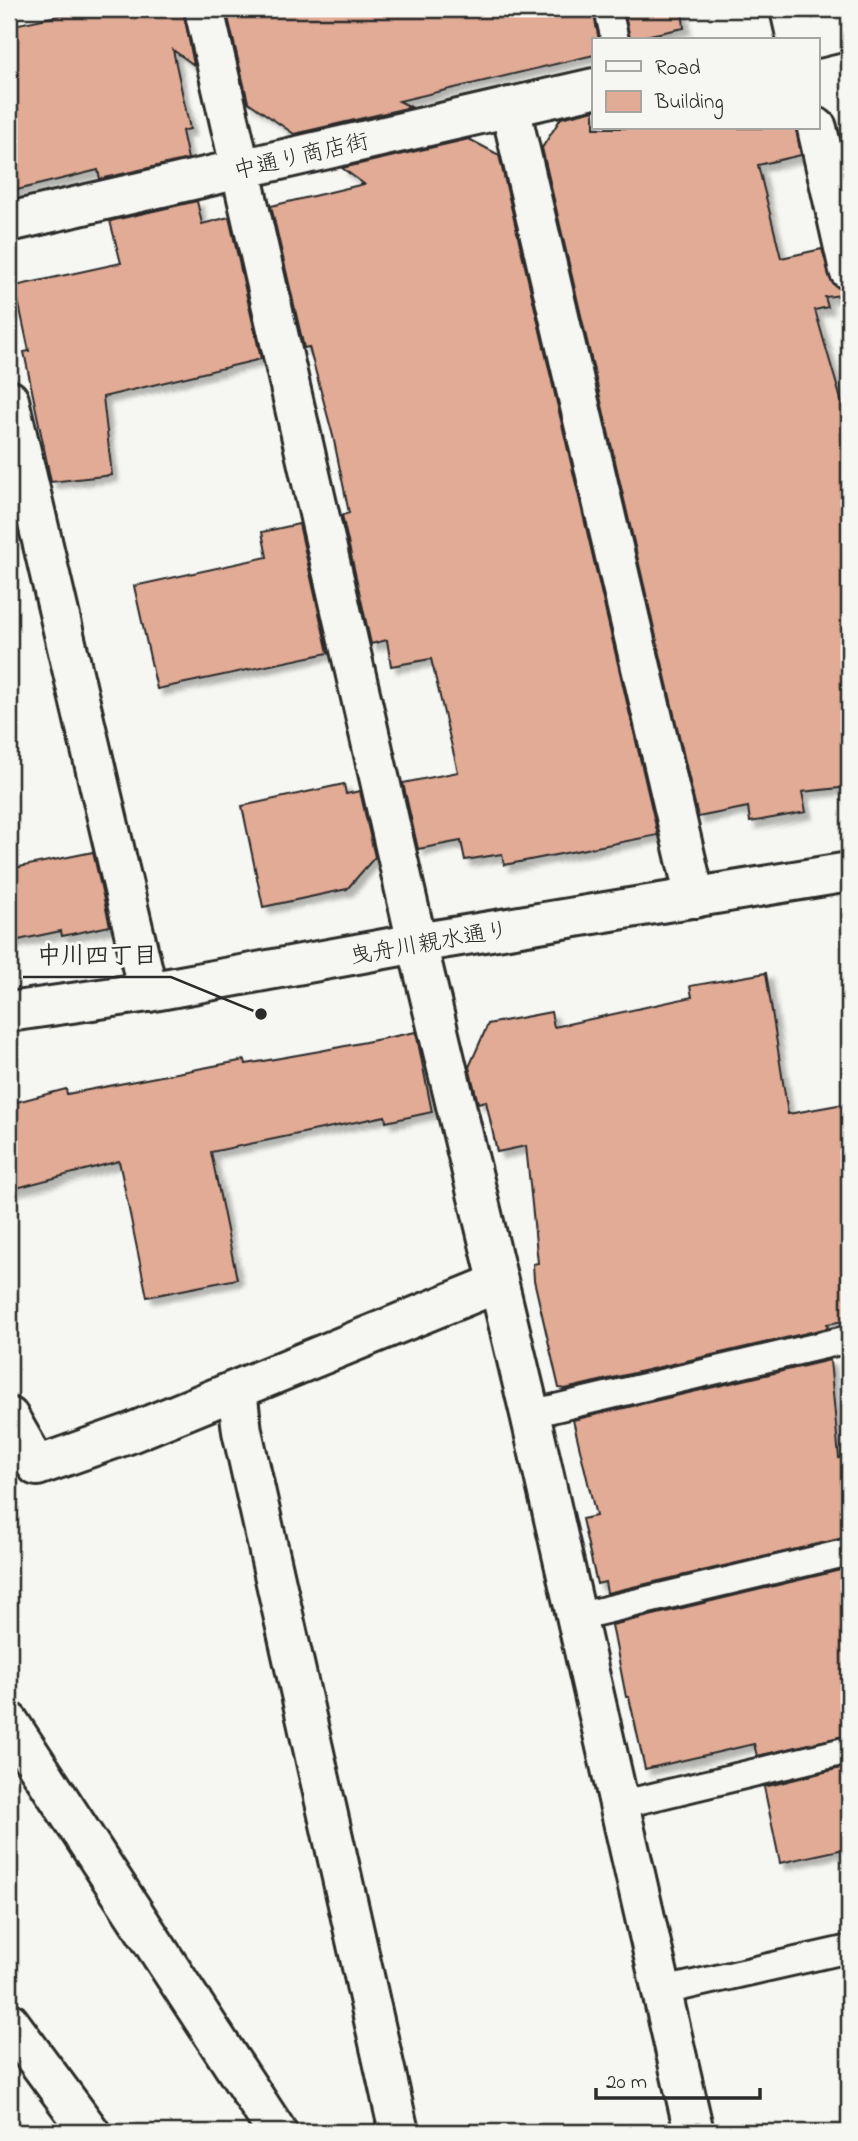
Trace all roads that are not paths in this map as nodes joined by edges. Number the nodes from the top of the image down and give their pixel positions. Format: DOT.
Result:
graph roads {
  1 [pos="204,9"];
  2 [pos="608,9"];
  3 [pos="790,9"];
  4 [pos="849,30"];
  5 [pos="615,38"];
  6 [pos="797,38"];
  7 [pos="816,38"];
  8 [pos="592,88"];
  9 [pos="510,107"];
  10 [pos="817,130"];
  11 [pos="242,169"];
  12 [pos="9,222"];
  13 [pos="849,270"];
  14 [pos="9,400"];
  15 [pos="849,872"];
  16 [pos="695,898"];
  17 [pos="417,943"];
  18 [pos="148,992"];
  19 [pos="9,1012"];
  20 [pos="498,1283"];
  21 [pos="849,1339"];
  22 [pos="237,1391"];
  23 [pos="530,1414"];
  24 [pos="9,1417"];
  25 [pos="849,1552"];
  26 [pos="576,1617"];
  27 [pos="9,1721"];
  28 [pos="849,1750"];
  29 [pos="619,1805"];
  30 [pos="849,1949"];
  31 [pos="663,1991"];
  32 [pos="9,2021"];
  33 [pos="90,2132"];
  34 [pos="277,2132"];
  35 [pos="399,2132"];
  36 [pos="694,2132"];
  1 -- 11 [label="street"];
  2 -- 5 [label="lane"];
  3 -- 6 [label="street"];
  4 -- 7 [label="street"];
  8 -- 9 [label="street, 中通り商店街"];
  9 -- 11 [label="street, 中通り商店街"];
  9 -- 16 [label="street"];
  10 -- 13 [label="street"];
  11 -- 12 [label="street, 中通り商店街"];
  11 -- 17 [label="street"];
  14 -- 18 [label="street"];
  15 -- 16 [label="street, 曳舟川親水通り"];
  16 -- 17 [label="street, 曳舟川親水通り"];
  17 -- 18 [label="street, 曳舟川親水通り"];
  17 -- 20 [label="street"];
  18 -- 19 [label="street, 曳舟川親水通り"];
  20 -- 22 [label="street"];
  20 -- 23 [label="street"];
  21 -- 23 [label="lane"];
  22 -- 24 [label="street"];
  22 -- 35 [label="street"];
  23 -- 26 [label="street"];
  25 -- 26 [label="lane"];
  26 -- 29 [label="street"];
  27 -- 34 [label="street"];
  28 -- 29 [label="lane"];
  29 -- 31 [label="street"];
  30 -- 31 [label="lane"];
  31 -- 36 [label="street"];
  32 -- 33 [label="street"];
}
